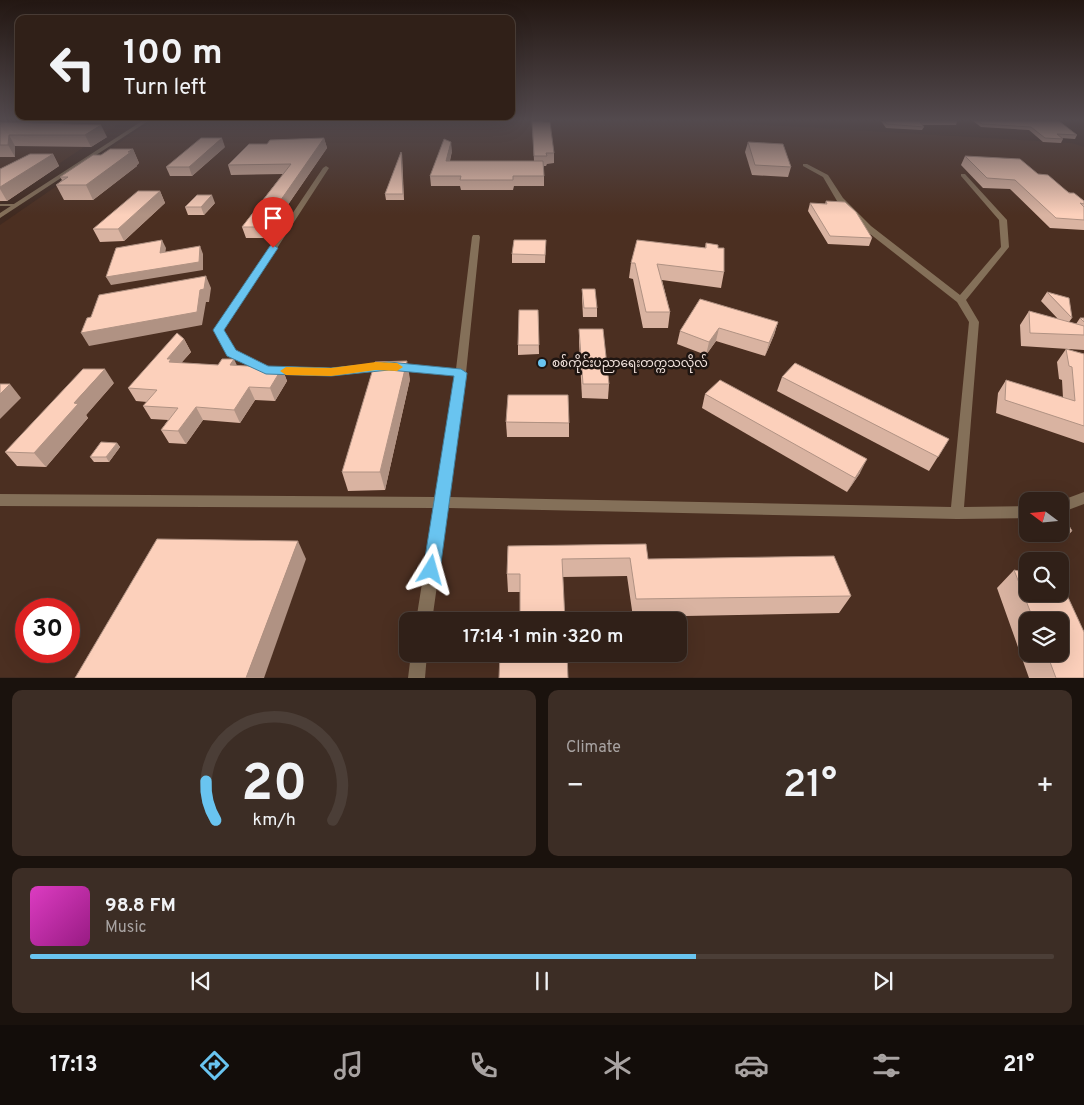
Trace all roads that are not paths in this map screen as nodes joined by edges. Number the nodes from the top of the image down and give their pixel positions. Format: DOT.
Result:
graph roads {
  1 [pos="96,153"];
  2 [pos="805,165"];
  3 [pos="326,168"];
  4 [pos="963,175"];
  5 [pos="0,205"];
  6 [pos="16,205"];
  7 [pos="0,216"];
  8 [pos="476,237"];
  9 [pos="961,300"];
  10 [pos="461,373"];
  11 [pos="1084,498"];
  12 [pos="0,500"];
  13 [pos="441,502"];
  14 [pos="1069,504"];
  15 [pos="1019,512"];
  16 [pos="957,513"];
  17 [pos="425,612"];
  18 [pos="418,662"];
  19 [pos="416,678"];
  1 -- 6 [label="street"];
  2 -- 9 [label="street"];
  3 -- 10 [label="street"];
  4 -- 9 [label="street"];
  5 -- 6 [label="lane"];
  6 -- 7 [label="street"];
  8 -- 10 [label="street"];
  9 -- 16 [label="street"];
  10 -- 13 [label="street"];
  11 -- 14 [label="street"];
  12 -- 13 [label="street"];
  13 -- 16 [label="street"];
  13 -- 17 [label="street"];
  15 -- 16 [label="street"];
  18 -- 19 [label="street"];
}
